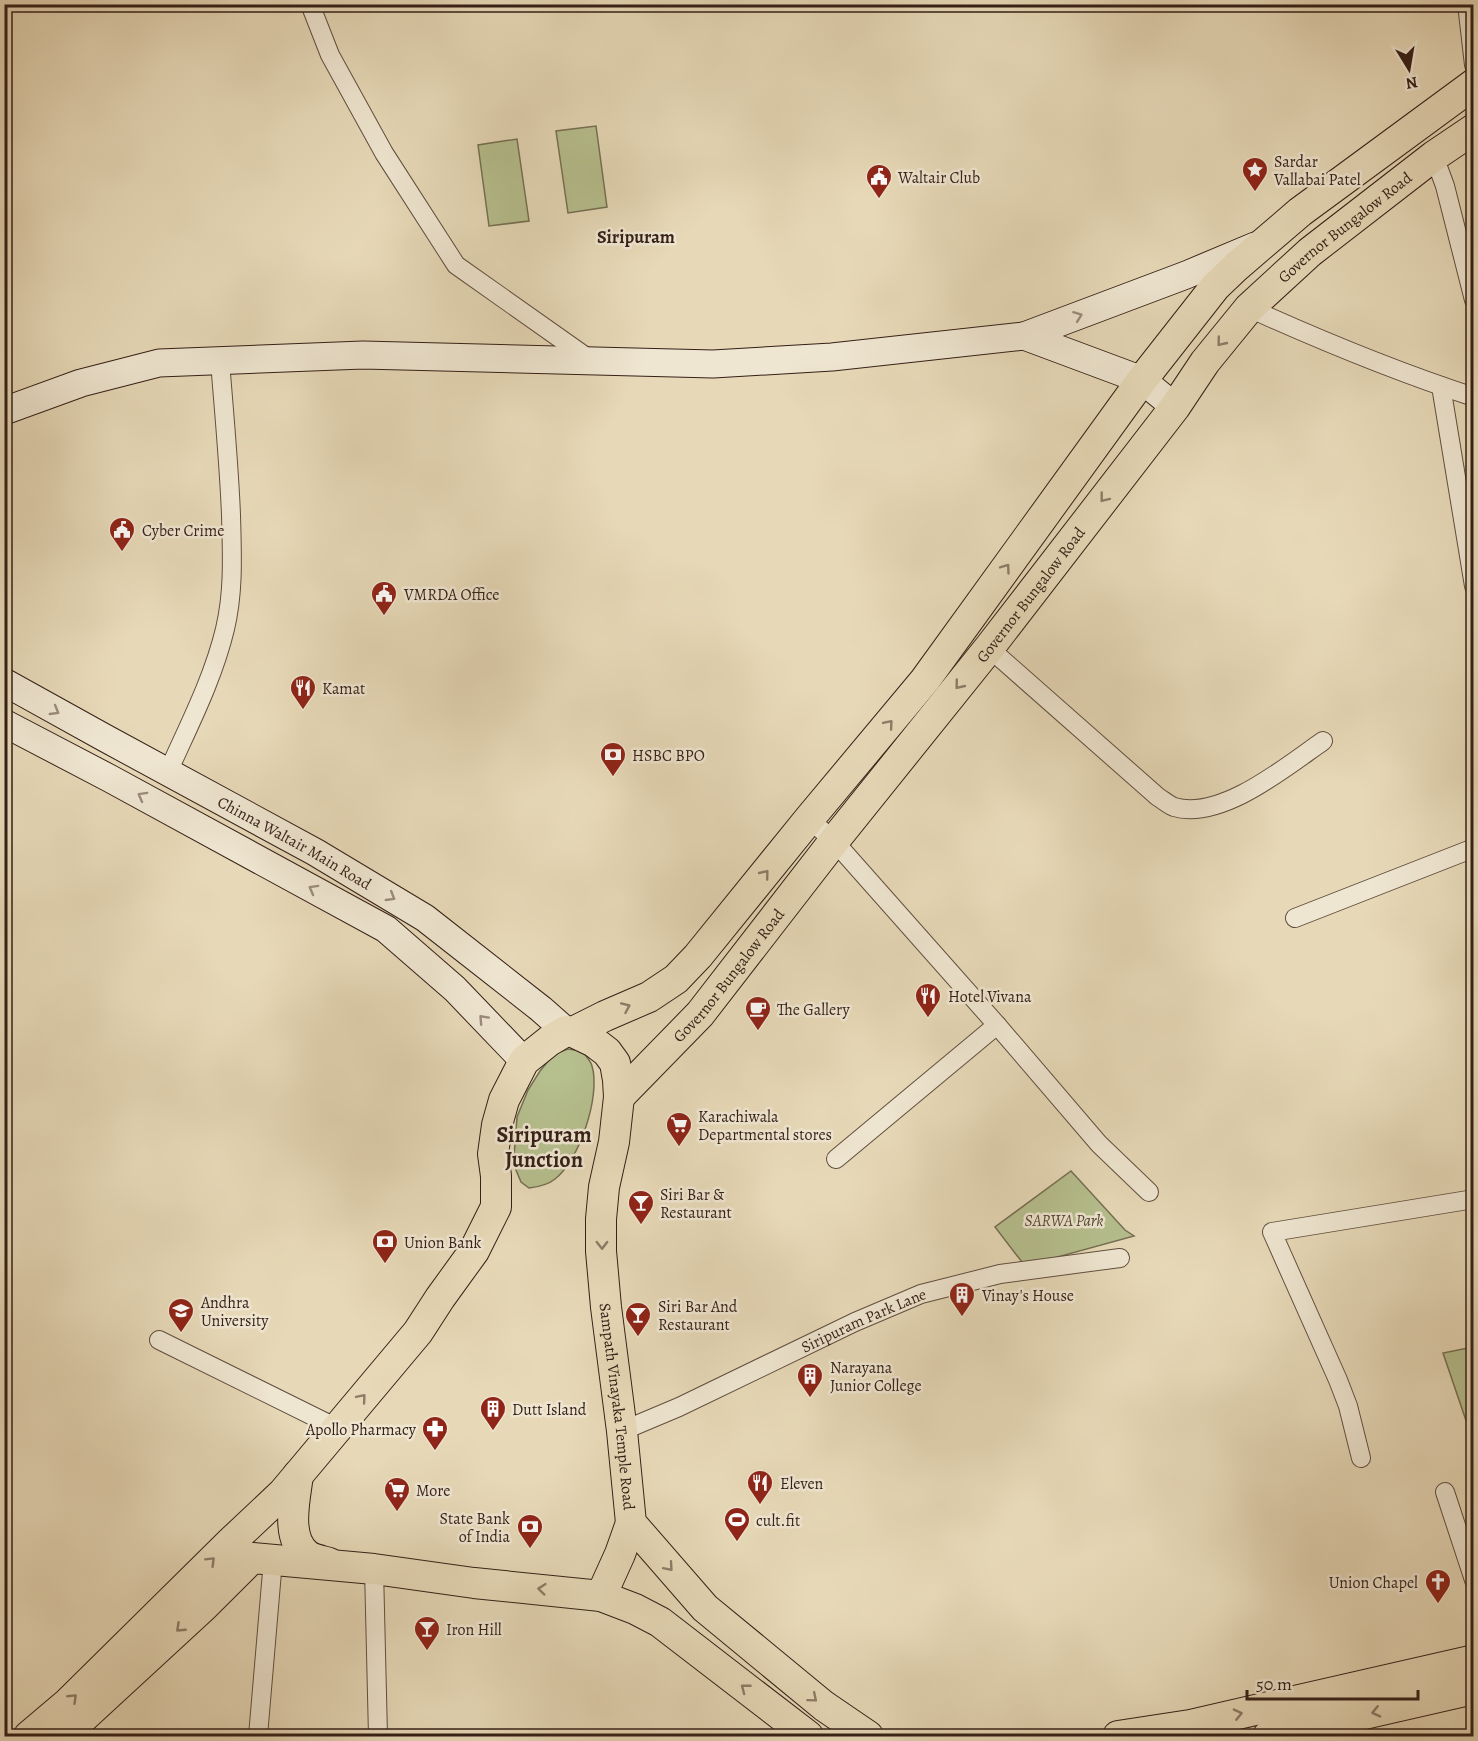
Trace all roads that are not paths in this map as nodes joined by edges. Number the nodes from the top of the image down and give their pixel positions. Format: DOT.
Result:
graph roads {
  1 [pos="310,4"];
  2 [pos="1467,4"];
  3 [pos="1473,65"];
  4 [pos="1473,84"];
  5 [pos="1473,129"];
  6 [pos="1434,156"];
  7 [pos="1264,243"];
  8 [pos="1473,300"];
  9 [pos="1249,309"];
  10 [pos="1024,336"];
  11 [pos="220,361"];
  12 [pos="593,362"];
  13 [pos="1142,380"];
  14 [pos="1441,387"];
  15 [pos="1473,397"];
  16 [pos="1175,407"];
  17 [pos="4,411"];
  18 [pos="1473,586"];
  19 [pos="989,648"];
  20 [pos="4,682"];
  21 [pos="4,723"];
  22 [pos="1323,741"];
  23 [pos="168,772"];
  24 [pos="809,819"];
  25 [pos="834,841"];
  26 [pos="1473,848"];
  27 [pos="1295,918"];
  28 [pos="997,1025"];
  29 [pos="570,1031"];
  30 [pos="524,1061"];
  31 [pos="619,1097"];
  32 [pos="836,1159"];
  33 [pos="1149,1192"];
  34 [pos="1473,1199"];
  35 [pos="1120,1258"];
  36 [pos="159,1340"];
  37 [pos="337,1428"];
  38 [pos="622,1431"];
  39 [pos="1361,1458"];
  40 [pos="298,1475"];
  41 [pos="1445,1492"];
  42 [pos="631,1523"];
  43 [pos="273,1560"];
  44 [pos="338,1566"];
  45 [pos="374,1569"];
  46 [pos="1473,1581"];
  47 [pos="601,1596"];
  48 [pos="1473,1660"];
  49 [pos="1473,1689"];
  50 [pos="71,1734"];
  51 [pos="29,1737"];
  52 [pos="258,1737"];
  53 [pos="378,1737"];
  54 [pos="808,1737"];
  55 [pos="868,1737"];
  56 [pos="1118,1737"];
  57 [pos="1268,1737"];
  1 -- 12 [label="street"];
  2 -- 3 [label="street"];
  4 -- 7 [label="main road"];
  5 -- 6 [label="main road, Governor Bungalow Road"];
  6 -- 8 [label="street"];
  6 -- 9 [label="main road, Governor Bungalow Road"];
  10 -- 7 [label="street, one-way"];
  7 -- 13 [label="main road"];
  9 -- 14 [label="street"];
  9 -- 16 [label="main road, Governor Bungalow Road, one-way"];
  10 -- 12 [label="street"];
  10 -- 13 [label="street"];
  11 -- 12 [label="street"];
  11 -- 17 [label="street"];
  11 -- 23 [label="street"];
  13 -- 16 [label="street"];
  24 -- 13 [label="main road, one-way"];
  14 -- 15 [label="street"];
  14 -- 18 [label="street"];
  16 -- 19 [label="main road, Governor Bungalow Road, one-way"];
  19 -- 22 [label="street"];
  19 -- 25 [label="main road, Governor Bungalow Road, one-way"];
  20 -- 23 [label="street, Chinna Waltair Main Road, one-way"];
  30 -- 21 [label="street, Chinna Waltair Main Road, one-way"];
  23 -- 29 [label="street, Chinna Waltair Main Road, one-way"];
  24 -- 25 [label="street"];
  29 -- 24 [label="main road, one-way"];
  25 -- 28 [label="street"];
  25 -- 31 [label="main road, Governor Bungalow Road"];
  26 -- 27 [label="street"];
  28 -- 32 [label="street"];
  28 -- 33 [label="street"];
  29 -- 30 [label="main road"];
  29 -- 31 [label="main road, Sampath Vinayaka Temple Road"];
  37 -- 30 [label="main road, one-way"];
  31 -- 38 [label="main road, Sampath Vinayaka Temple Road, one-way"];
  34 -- 39 [label="street"];
  35 -- 38 [label="street, Siripuram Park Lane"];
  36 -- 37 [label="street"];
  37 -- 40 [label="main road"];
  38 -- 42 [label="main road, Sampath Vinayaka Temple Road"];
  40 -- 44 [label="main road"];
  51 -- 40 [label="main road, one-way"];
  41 -- 46 [label="street"];
  42 -- 47 [label="main road"];
  42 -- 55 [label="main road, Sampath Vinayaka Temple Road, one-way"];
  43 -- 44 [label="main road"];
  43 -- 50 [label="main road, one-way"];
  43 -- 52 [label="street"];
  44 -- 45 [label="main road"];
  47 -- 45 [label="main road, one-way"];
  45 -- 53 [label="street"];
  54 -- 47 [label="main road, one-way"];
  56 -- 48 [label="main road, one-way"];
  49 -- 57 [label="main road, one-way"];
}
